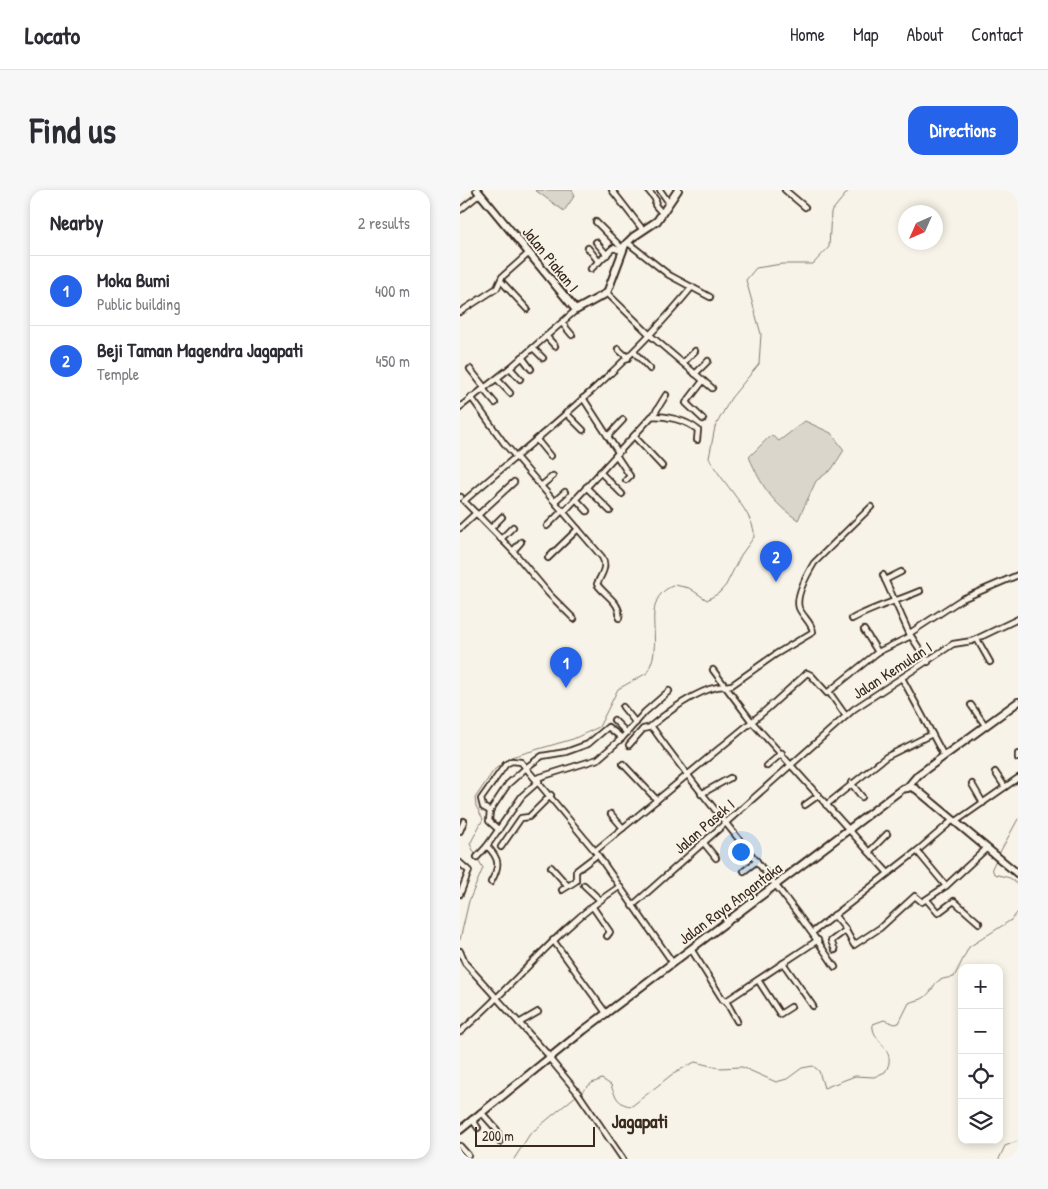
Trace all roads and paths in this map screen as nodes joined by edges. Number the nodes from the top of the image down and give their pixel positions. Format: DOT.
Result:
graph roads {
  1 [pos="612,190"];
  2 [pos="648,190"];
  3 [pos="660,190"];
  4 [pos="678,190"];
  5 [pos="785,190"];
  6 [pos="478,192"];
  7 [pos="669,203"];
  8 [pos="805,206"];
  9 [pos="460,210"];
  10 [pos="662,213"];
  11 [pos="596,222"];
  12 [pos="644,230"];
  13 [pos="596,242"];
  14 [pos="627,242"];
  15 [pos="588,248"];
  16 [pos="623,250"];
  17 [pos="529,253"];
  18 [pos="607,255"];
  19 [pos="599,262"];
  20 [pos="591,269"];
  21 [pos="501,281"];
  22 [pos="692,287"];
  23 [pos="606,293"];
  24 [pos="710,297"];
  25 [pos="527,309"];
  26 [pos="576,310"];
  27 [pos="460,312"];
  28 [pos="562,323"];
  29 [pos="572,335"];
  30 [pos="546,336"];
  31 [pos="651,336"];
  32 [pos="555,346"];
  33 [pos="533,348"];
  34 [pos="618,349"];
  35 [pos="695,350"];
  36 [pos="634,352"];
  37 [pos="522,357"];
  38 [pos="543,358"];
  39 [pos="628,358"];
  40 [pos="708,361"];
  41 [pos="683,363"];
  42 [pos="510,368"];
  43 [pos="470,369"];
  44 [pos="531,369"];
  45 [pos="650,369"];
  46 [pos="694,374"];
  47 [pos="497,379"];
  48 [pos="520,379"];
  49 [pos="703,381"];
  50 [pos="484,388"];
  51 [pos="712,388"];
  52 [pos="510,393"];
  53 [pos="666,395"];
  54 [pos="471,397"];
  55 [pos="584,398"];
  56 [pos="495,404"];
  57 [pos="460,407"];
  58 [pos="566,413"];
  59 [pos="653,416"];
  60 [pos="623,420"];
  61 [pos="703,420"];
  62 [pos="582,430"];
  63 [pos="608,436"];
  64 [pos="634,436"];
  65 [pos="537,440"];
  66 [pos="697,440"];
  67 [pos="617,453"];
  68 [pos="550,456"];
  69 [pos="517,457"];
  70 [pos="662,466"];
  71 [pos="600,472"];
  72 [pos="554,476"];
  73 [pos="626,480"];
  74 [pos="514,482"];
  75 [pos="541,486"];
  76 [pos="586,487"];
  77 [pos="565,492"];
  78 [pos="622,494"];
  79 [pos="461,498"];
  80 [pos="576,499"];
  81 [pos="555,501"];
  82 [pos="871,507"];
  83 [pos="563,511"];
  84 [pos="587,511"];
  85 [pos="610,511"];
  86 [pos="477,514"];
  87 [pos="502,517"];
  88 [pos="548,526"];
  89 [pos="513,527"];
  90 [pos="460,528"];
  91 [pos="491,528"];
  92 [pos="578,529"];
  93 [pos="502,539"];
  94 [pos="521,542"];
  95 [pos="513,551"];
  96 [pos="548,558"];
  97 [pos="901,572"];
  98 [pos="1018,575"];
  99 [pos="920,590"];
  100 [pos="896,602"];
  101 [pos="619,618"];
  102 [pos="574,619"];
  103 [pos="1018,619"];
  104 [pos="852,620"];
  105 [pos="864,630"];
  106 [pos="910,635"];
  107 [pos="977,639"];
  108 [pos="878,652"];
  109 [pos="928,662"];
  110 [pos="990,662"];
  111 [pos="713,670"];
  112 [pos="902,678"];
  113 [pos="725,686"];
  114 [pos="669,692"];
  115 [pos="829,692"];
  116 [pos="1018,702"];
  117 [pos="971,705"];
  118 [pos="623,707"];
  119 [pos="846,716"];
  120 [pos="614,720"];
  121 [pos="752,722"];
  122 [pos="636,723"];
  123 [pos="985,725"];
  124 [pos="651,726"];
  125 [pos="627,733"];
  126 [pos="932,734"];
  127 [pos="622,738"];
  128 [pos="629,745"];
  129 [pos="782,753"];
  130 [pos="943,754"];
  131 [pos="1018,754"];
  132 [pos="1018,758"];
  133 [pos="791,763"];
  134 [pos="623,764"];
  135 [pos="767,766"];
  136 [pos="527,767"];
  137 [pos="995,772"];
  138 [pos="686,776"];
  139 [pos="730,778"];
  140 [pos="1018,778"];
  141 [pos="540,783"];
  142 [pos="851,783"];
  143 [pos="972,784"];
  144 [pos="1005,787"];
  145 [pos="907,788"];
  146 [pos="701,794"];
  147 [pos="551,795"];
  148 [pos="819,795"];
  149 [pos="862,797"];
  150 [pos="657,800"];
  151 [pos="983,803"];
  152 [pos="805,804"];
  153 [pos="826,805"];
  154 [pos="490,811"];
  155 [pos="611,814"];
  156 [pos="464,821"];
  157 [pos="954,821"];
  158 [pos="726,824"];
  159 [pos="623,828"];
  160 [pos="499,830"];
  161 [pos="848,830"];
  162 [pos="460,831"];
  163 [pos="888,834"];
  164 [pos="703,842"];
  165 [pos="487,846"];
  166 [pos="501,847"];
  167 [pos="917,851"];
  168 [pos="869,852"];
  169 [pos="596,853"];
  170 [pos="989,853"];
  171 [pos="477,857"];
  172 [pos="716,858"];
  173 [pos="756,861"];
  174 [pos="460,863"];
  175 [pos="551,867"];
  176 [pos="744,871"];
  177 [pos="888,873"];
  178 [pos="1018,874"];
  179 [pos="462,880"];
  180 [pos="491,882"];
  181 [pos="584,885"];
  182 [pos="778,885"];
  183 [pos="568,886"];
  184 [pos="946,886"];
  185 [pos="619,887"];
  186 [pos="562,890"];
  187 [pos="460,894"];
  188 [pos="600,900"];
  189 [pos="924,901"];
  190 [pos="592,906"];
  191 [pos="632,906"];
  192 [pos="834,915"];
  193 [pos="979,923"];
  194 [pos="846,930"];
  195 [pos="813,932"];
  196 [pos="607,936"];
  197 [pos="552,940"];
  198 [pos="818,940"];
  199 [pos="691,949"];
  200 [pos="836,950"];
  201 [pos="460,951"];
  202 [pos="673,963"];
  203 [pos="783,963"];
  204 [pos="835,966"];
  205 [pos="758,980"];
  206 [pos="497,998"];
  207 [pos="726,1000"];
  208 [pos="813,1006"];
  209 [pos="791,1007"];
  210 [pos="538,1012"];
  211 [pos="606,1014"];
  212 [pos="737,1021"];
  213 [pos="519,1022"];
  214 [pos="460,1032"];
  215 [pos="549,1057"];
  216 [pos="481,1112"];
  217 [pos="472,1119"];
  218 [pos="478,1128"];
  219 [pos="460,1130"];
  220 [pos="500,1142"];
  221 [pos="460,1146"];
  222 [pos="468,1155"];
  223 [pos="623,1159"];
  1 -- 12 [label="street"];
  2 -- 10 [label="street"];
  3 -- 7 [label="street"];
  4 -- 7 [label="main road"];
  5 -- 8 [label="street"];
  6 -- 9 [label="street"];
  6 -- 17 [label="main road, Jalan Piakan I"];
  7 -- 10 [label="main road"];
  10 -- 12 [label="main road"];
  11 -- 16 [label="street"];
  12 -- 14 [label="main road"];
  13 -- 18 [label="street"];
  14 -- 16 [label="main road"];
  14 -- 22 [label="street"];
  15 -- 19 [label="street"];
  16 -- 18 [label="street"];
  16 -- 23 [label="main road"];
  17 -- 21 [label="street"];
  17 -- 26 [label="main road, Jalan Piakan I"];
  18 -- 19 [label="street"];
  19 -- 20 [label="street"];
  21 -- 25 [label="street"];
  21 -- 27 [label="street"];
  22 -- 24 [label="street"];
  22 -- 31 [label="street"];
  23 -- 26 [label="main road, Jalan Piakan I"];
  23 -- 31 [label="street"];
  26 -- 28 [label="street"];
  28 -- 29 [label="street"];
  28 -- 30 [label="street"];
  30 -- 32 [label="street"];
  30 -- 33 [label="street"];
  31 -- 36 [label="street"];
  31 -- 41 [label="street"];
  33 -- 37 [label="street"];
  33 -- 38 [label="street"];
  34 -- 39 [label="street"];
  35 -- 41 [label="street"];
  36 -- 39 [label="street"];
  36 -- 45 [label="street"];
  37 -- 42 [label="street"];
  37 -- 44 [label="street"];
  39 -- 55 [label="street"];
  40 -- 46 [label="street"];
  41 -- 46 [label="street"];
  42 -- 47 [label="street"];
  42 -- 48 [label="street"];
  43 -- 50 [label="street"];
  46 -- 49 [label="street"];
  47 -- 50 [label="street"];
  47 -- 52 [label="street"];
  49 -- 51 [label="street"];
  49 -- 61 [label="street"];
  50 -- 54 [label="street"];
  50 -- 56 [label="street"];
  53 -- 59 [label="street"];
  54 -- 57 [label="street"];
  54 -- 69 [label="street"];
  55 -- 58 [label="street"];
  55 -- 63 [label="street"];
  58 -- 62 [label="street"];
  58 -- 65 [label="street"];
  59 -- 64 [label="street"];
  59 -- 66 [label="street"];
  60 -- 63 [label="street"];
  63 -- 67 [label="street"];
  64 -- 67 [label="street"];
  64 -- 70 [label="street"];
  65 -- 68 [label="street"];
  65 -- 69 [label="street"];
  67 -- 71 [label="street"];
  67 -- 73 [label="street"];
  69 -- 75 [label="street"];
  69 -- 79 [label="street"];
  71 -- 76 [label="street"];
  71 -- 78 [label="street"];
  72 -- 75 [label="street"];
  74 -- 86 [label="street"];
  75 -- 81 [label="street"];
  76 -- 80 [label="street"];
  76 -- 85 [label="street"];
  77 -- 81 [label="street"];
  79 -- 86 [label="street"];
  80 -- 83 [label="street"];
  80 -- 84 [label="street"];
  81 -- 83 [label="street"];
  82 -- 113 [label="street"];
  83 -- 88 [label="street"];
  83 -- 92 [label="street"];
  86 -- 90 [label="street"];
  86 -- 91 [label="street"];
  87 -- 91 [label="street"];
  89 -- 93 [label="street"];
  91 -- 93 [label="street"];
  92 -- 96 [label="street"];
  92 -- 101 [label="street"];
  93 -- 95 [label="street"];
  94 -- 95 [label="street"];
  95 -- 102 [label="street"];
  97 -- 100 [label="street"];
  98 -- 106 [label="street"];
  99 -- 100 [label="street"];
  100 -- 104 [label="street"];
  100 -- 106 [label="street"];
  103 -- 107 [label="street, Jalan Kemulan I"];
  105 -- 108 [label="street"];
  106 -- 108 [label="street"];
  106 -- 109 [label="street"];
  107 -- 109 [label="street, Jalan Kemulan I"];
  107 -- 110 [label="street"];
  108 -- 115 [label="street"];
  109 -- 112 [label="street, Jalan Kemulan I"];
  111 -- 113 [label="street"];
  112 -- 119 [label="street, Jalan Kemulan I"];
  112 -- 126 [label="street"];
  113 -- 121 [label="street"];
  113 -- 124 [label="street"];
  114 -- 122 [label="street"];
  115 -- 119 [label="street"];
  115 -- 121 [label="street"];
  116 -- 123 [label="main road, Jalan Raya Angantaka"];
  117 -- 123 [label="street"];
  118 -- 122 [label="street"];
  119 -- 133 [label="street, Jalan Kemulan I"];
  120 -- 125 [label="street"];
  121 -- 129 [label="street"];
  121 -- 138 [label="street"];
  122 -- 125 [label="street"];
  123 -- 130 [label="main road, Jalan Raya Angantaka"];
  124 -- 128 [label="street"];
  124 -- 138 [label="street"];
  125 -- 127 [label="street"];
  126 -- 130 [label="street"];
  126 -- 142 [label="street"];
  127 -- 136 [label="street"];
  127 -- 141 [label="street"];
  129 -- 133 [label="street"];
  129 -- 135 [label="street"];
  130 -- 145 [label="main road, Jalan Raya Angantaka"];
  131 -- 132 [label="street"];
  133 -- 148 [label="street"];
  133 -- 158 [label="street, Jalan Pasek I"];
  134 -- 150 [label="street"];
  136 -- 141 [label="street"];
  136 -- 154 [label="street"];
  136 -- 154 [label="street"];
  137 -- 144 [label="street"];
  138 -- 146 [label="street"];
  138 -- 150 [label="street"];
  139 -- 146 [label="street"];
  140 -- 144 [label="street"];
  141 -- 147 [label="street"];
  141 -- 160 [label="street"];
  142 -- 149 [label="street"];
  142 -- 153 [label="street"];
  143 -- 151 [label="street"];
  144 -- 151 [label="street"];
  145 -- 157 [label="main road"];
  145 -- 161 [label="main road, Jalan Raya Angantaka"];
  146 -- 158 [label="street"];
  147 -- 166 [label="street"];
  147 -- 169 [label="street"];
  148 -- 152 [label="street"];
  148 -- 153 [label="street"];
  150 -- 159 [label="street"];
  151 -- 157 [label="street"];
  153 -- 161 [label="street"];
  154 -- 160 [label="street"];
  155 -- 159 [label="street"];
  156 -- 162 [label="street"];
  157 -- 167 [label="street"];
  157 -- 170 [label="main road"];
  158 -- 164 [label="street, Jalan Pasek I"];
  158 -- 173 [label="street"];
  159 -- 169 [label="street"];
  160 -- 165 [label="street"];
  161 -- 168 [label="street"];
  161 -- 182 [label="main road, Jalan Raya Angantaka"];
  163 -- 168 [label="street"];
  164 -- 172 [label="street"];
  164 -- 191 [label="street, Jalan Pasek I"];
  165 -- 171 [label="street"];
  165 -- 180 [label="street"];
  167 -- 177 [label="street"];
  167 -- 184 [label="street"];
  168 -- 177 [label="street"];
  169 -- 183 [label="street"];
  169 -- 185 [label="street"];
  170 -- 178 [label="main road"];
  170 -- 184 [label="street"];
  173 -- 176 [label="street"];
  173 -- 182 [label="street"];
  174 -- 179 [label="street"];
  175 -- 183 [label="street"];
  177 -- 192 [label="street"];
  179 -- 187 [label="street"];
  181 -- 188 [label="street"];
  182 -- 195 [label="street"];
  182 -- 199 [label="main road, Jalan Raya Angantaka"];
  183 -- 186 [label="street"];
  184 -- 189 [label="street"];
  185 -- 188 [label="street"];
  185 -- 191 [label="street"];
  188 -- 190 [label="street"];
  189 -- 193 [label="street"];
  189 -- 194 [label="street"];
  190 -- 196 [label="street"];
  190 -- 197 [label="street"];
  191 -- 202 [label="street"];
  192 -- 194 [label="street"];
  192 -- 195 [label="street"];
  194 -- 200 [label="street"];
  195 -- 198 [label="street"];
  197 -- 206 [label="street"];
  197 -- 211 [label="street"];
  198 -- 203 [label="street"];
  198 -- 204 [label="street"];
  199 -- 202 [label="main road, Jalan Raya Angantaka"];
  199 -- 207 [label="street"];
  201 -- 206 [label="street"];
  202 -- 211 [label="main road, Jalan Raya Angantaka"];
  203 -- 205 [label="street"];
  203 -- 208 [label="street"];
  205 -- 207 [label="street"];
  205 -- 209 [label="street"];
  206 -- 213 [label="street"];
  206 -- 214 [label="street"];
  207 -- 212 [label="street"];
  210 -- 213 [label="street"];
  211 -- 215 [label="main road, Jalan Raya Angantaka"];
  213 -- 215 [label="street"];
  215 -- 216 [label="main road, Jalan Raya Angantaka"];
  215 -- 223 [label="street"];
  216 -- 217 [label="main road, Jalan Raya Angantaka"];
  216 -- 220 [label="street"];
  217 -- 218 [label="street"];
  217 -- 219 [label="main road, Jalan Raya Angantaka"];
  221 -- 222 [label="street"];
}
